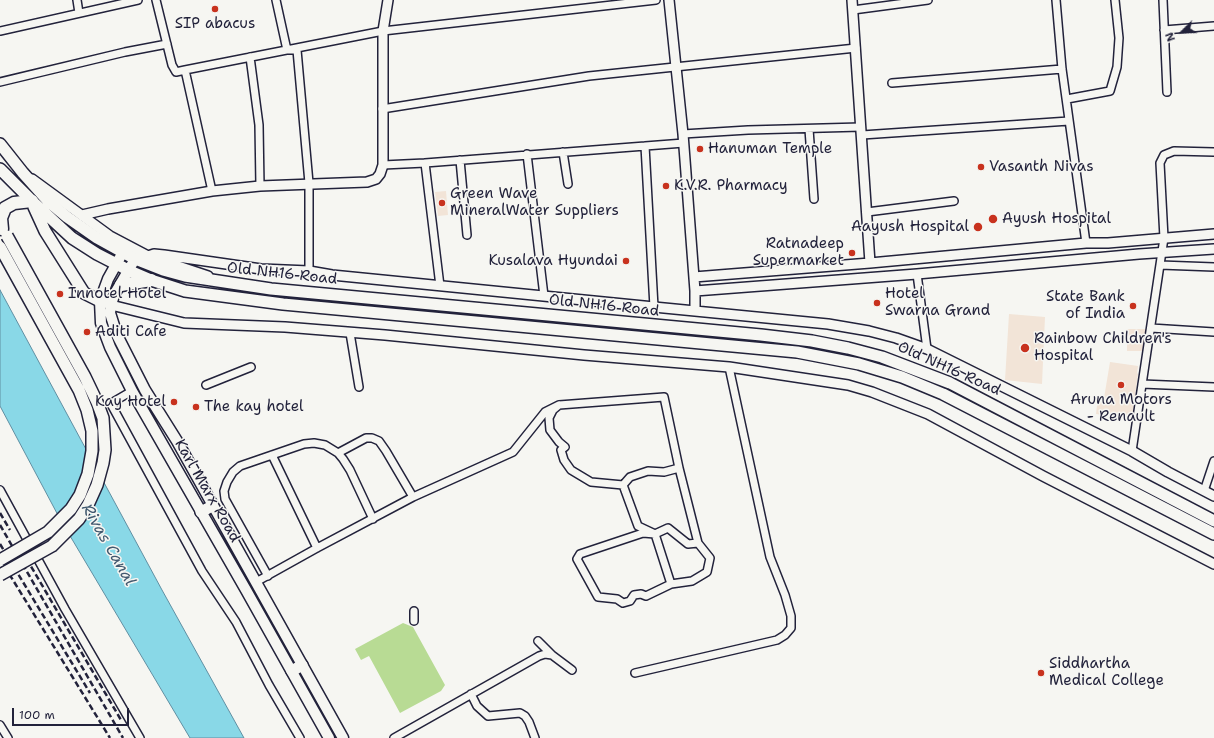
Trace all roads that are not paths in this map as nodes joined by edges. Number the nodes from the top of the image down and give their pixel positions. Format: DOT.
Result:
graph roads {
  1 [pos="77,0"];
  2 [pos="138,0"];
  3 [pos="156,0"];
  4 [pos="276,0"];
  5 [pos="388,0"];
  6 [pos="656,0"];
  7 [pos="669,0"];
  8 [pos="852,0"];
  9 [pos="928,0"];
  10 [pos="1056,0"];
  11 [pos="1116,0"];
  12 [pos="1163,0"];
  13 [pos="856,9"];
  14 [pos="79,13"];
  15 [pos="1214,26"];
  16 [pos="1164,30"];
  17 [pos="0,31"];
  18 [pos="383,31"];
  19 [pos="167,44"];
  20 [pos="856,48"];
  21 [pos="287,50"];
  22 [pos="250,57"];
  23 [pos="677,67"];
  24 [pos="1062,69"];
  25 [pos="185,70"];
  26 [pos="0,82"];
  27 [pos="892,83"];
  28 [pos="1166,92"];
  29 [pos="1067,98"];
  30 [pos="382,109"];
  31 [pos="1069,121"];
  32 [pos="809,129"];
  33 [pos="861,131"];
  34 [pos="683,139"];
  35 [pos="0,144"];
  36 [pos="645,146"];
  37 [pos="563,152"];
  38 [pos="1214,152"];
  39 [pos="527,154"];
  40 [pos="460,160"];
  41 [pos="425,163"];
  42 [pos="383,165"];
  43 [pos="0,169"];
  44 [pos="22,173"];
  45 [pos="310,184"];
  46 [pos="568,184"];
  47 [pos="260,186"];
  48 [pos="212,191"];
  49 [pos="814,199"];
  50 [pos="32,201"];
  51 [pos="954,201"];
  52 [pos="867,212"];
  53 [pos="82,216"];
  54 [pos="3,230"];
  55 [pos="1214,234"];
  56 [pos="467,235"];
  57 [pos="1164,238"];
  58 [pos="1086,243"];
  59 [pos="0,247"];
  60 [pos="1214,249"];
  61 [pos="123,252"];
  62 [pos="1162,253"];
  63 [pos="148,256"];
  64 [pos="926,258"];
  65 [pos="136,259"];
  66 [pos="870,263"];
  67 [pos="116,264"];
  68 [pos="1160,265"];
  69 [pos="1214,267"];
  70 [pos="130,271"];
  71 [pos="308,271"];
  72 [pos="927,272"];
  73 [pos="917,274"];
  74 [pos="694,277"];
  75 [pos="151,280"];
  76 [pos="230,284"];
  77 [pos="121,285"];
  78 [pos="440,286"];
  79 [pos="695,291"];
  80 [pos="544,296"];
  81 [pos="106,303"];
  82 [pos="654,308"];
  83 [pos="695,311"];
  84 [pos="1151,328"];
  85 [pos="1214,332"];
  86 [pos="350,333"];
  87 [pos="927,349"];
  88 [pos="729,367"];
  89 [pos="251,368"];
  90 [pos="1142,384"];
  91 [pos="206,385"];
  92 [pos="360,387"];
  93 [pos="1214,387"];
  94 [pos="132,390"];
  95 [pos="559,405"];
  96 [pos="1132,451"];
  97 [pos="338,453"];
  98 [pos="272,455"];
  99 [pos="1214,461"];
  100 [pos="679,468"];
  101 [pos="622,485"];
  102 [pos="0,490"];
  103 [pos="1204,491"];
  104 [pos="1214,496"];
  105 [pos="413,497"];
  106 [pos="212,506"];
  107 [pos="201,512"];
  108 [pos="373,519"];
  109 [pos="1214,521"];
  110 [pos="655,534"];
  111 [pos="1214,534"];
  112 [pos="698,543"];
  113 [pos="316,548"];
  114 [pos="0,560"];
  115 [pos="1214,564"];
  116 [pos="0,575"];
  117 [pos="268,576"];
  118 [pos="256,582"];
  119 [pos="671,584"];
  120 [pos="414,611"];
  121 [pos="414,621"];
  122 [pos="538,641"];
  123 [pos="552,656"];
  124 [pos="302,666"];
  125 [pos="572,670"];
  126 [pos="292,671"];
  127 [pos="635,673"];
  128 [pos="471,694"];
  129 [pos="0,724"];
  130 [pos="8,738"];
  131 [pos="140,738"];
  132 [pos="300,738"];
  133 [pos="329,738"];
  134 [pos="343,738"];
  135 [pos="394,738"];
  136 [pos="535,738"];
  1 -- 14 [label="street"];
  2 -- 14 [label="street"];
  3 -- 19 [label="street"];
  4 -- 21 [label="street"];
  5 -- 18 [label="street"];
  6 -- 18 [label="street"];
  7 -- 23 [label="street"];
  8 -- 13 [label="street"];
  9 -- 13 [label="street"];
  10 -- 24 [label="street"];
  11 -- 29 [label="street"];
  12 -- 16 [label="street"];
  13 -- 20 [label="street"];
  14 -- 17 [label="street"];
  15 -- 16 [label="street"];
  16 -- 28 [label="street"];
  18 -- 21 [label="street"];
  18 -- 30 [label="street"];
  19 -- 25 [label="street"];
  19 -- 26 [label="street"];
  20 -- 23 [label="street"];
  20 -- 33 [label="street"];
  21 -- 22 [label="street"];
  21 -- 45 [label="street"];
  22 -- 25 [label="street"];
  22 -- 47 [label="street"];
  23 -- 30 [label="street"];
  23 -- 34 [label="street"];
  24 -- 27 [label="street"];
  24 -- 29 [label="street"];
  25 -- 48 [label="street"];
  29 -- 31 [label="street"];
  30 -- 42 [label="street"];
  31 -- 33 [label="street"];
  31 -- 58 [label="street"];
  32 -- 33 [label="street"];
  32 -- 34 [label="street"];
  32 -- 49 [label="street"];
  33 -- 52 [label="street"];
  34 -- 36 [label="street"];
  34 -- 74 [label="street"];
  35 -- 44 [label="main road, Old NH16 Road"];
  36 -- 37 [label="street"];
  36 -- 82 [label="street"];
  37 -- 39 [label="street"];
  37 -- 46 [label="street"];
  38 -- 57 [label="street"];
  39 -- 40 [label="street"];
  39 -- 80 [label="street"];
  40 -- 41 [label="street"];
  40 -- 56 [label="street"];
  41 -- 42 [label="street"];
  41 -- 78 [label="street"];
  42 -- 45 [label="street"];
  43 -- 50 [label="main road, Old NH16 Road"];
  44 -- 53 [label="street"];
  44 -- 61 [label="main road, Old NH16 Road"];
  45 -- 47 [label="street"];
  45 -- 71 [label="street"];
  47 -- 48 [label="street"];
  48 -- 53 [label="street"];
  50 -- 54 [label="highway"];
  50 -- 67 [label="main road, Old NH16 Road"];
  50 -- 81 [label="main road"];
  51 -- 52 [label="street"];
  52 -- 66 [label="street"];
  53 -- 63 [label="street"];
  54 -- 116 [label="main road, bridge"];
  55 -- 57 [label="street"];
  57 -- 58 [label="street"];
  57 -- 62 [label="street"];
  58 -- 64 [label="street"];
  59 -- 114 [label="main road, bridge"];
  60 -- 62 [label="street"];
  61 -- 65 [label="main road, Old NH16 Road"];
  61 -- 67 [label="main road, Karl Marx Road"];
  62 -- 68 [label="street"];
  62 -- 72 [label="street"];
  63 -- 71 [label="street"];
  63 -- 76 [label="street"];
  64 -- 66 [label="street"];
  64 -- 72 [label="street"];
  65 -- 70 [label="main road, Karl Marx Road"];
  65 -- 76 [label="main road, Old NH16 Road"];
  66 -- 74 [label="street"];
  67 -- 70 [label="main road, Old NH16 Road"];
  67 -- 81 [label="main road, Karl Marx Road"];
  68 -- 69 [label="street"];
  68 -- 84 [label="street"];
  70 -- 75 [label="main road, Old NH16 Road"];
  70 -- 77 [label="main road, Karl Marx Road"];
  71 -- 78 [label="street"];
  72 -- 73 [label="street"];
  73 -- 79 [label="street"];
  73 -- 87 [label="street"];
  74 -- 79 [label="street"];
  75 -- 77 [label="highway"];
  75 -- 111 [label="main road, Old NH16 Road"];
  76 -- 109 [label="main road, Old NH16 Road"];
  77 -- 81 [label="main road, Karl Marx Road"];
  78 -- 80 [label="street"];
  79 -- 83 [label="street"];
  80 -- 82 [label="street"];
  81 -- 86 [label="street"];
  81 -- 94 [label="main road, Karl Marx Road"];
  81 -- 106 [label="main road, Karl Marx Road"];
  82 -- 83 [label="street"];
  83 -- 87 [label="street"];
  84 -- 85 [label="street"];
  84 -- 90 [label="street"];
  86 -- 88 [label="street"];
  86 -- 92 [label="street"];
  87 -- 96 [label="street"];
  88 -- 115 [label="street"];
  88 -- 127 [label="street"];
  89 -- 91 [label="street"];
  90 -- 93 [label="street"];
  90 -- 96 [label="street"];
  94 -- 107 [label="main road, Karl Marx Road"];
  94 -- 132 [label="street"];
  95 -- 100 [label="street"];
  95 -- 101 [label="street"];
  95 -- 105 [label="street"];
  96 -- 103 [label="street"];
  97 -- 98 [label="street"];
  97 -- 105 [label="street"];
  97 -- 108 [label="street"];
  98 -- 113 [label="street"];
  98 -- 117 [label="street"];
  99 -- 103 [label="street"];
  100 -- 101 [label="street"];
  100 -- 112 [label="street"];
  101 -- 110 [label="street"];
  102 -- 131 [label="street"];
  103 -- 104 [label="street"];
  105 -- 108 [label="street"];
  106 -- 107 [label="main road"];
  106 -- 118 [label="main road, Karl Marx Road"];
  107 -- 126 [label="main road, Karl Marx Road"];
  108 -- 113 [label="street"];
  110 -- 112 [label="street"];
  110 -- 119 [label="street"];
  110 -- 119 [label="street"];
  112 -- 119 [label="street"];
  113 -- 117 [label="street"];
  117 -- 118 [label="street"];
  118 -- 124 [label="main road, Karl Marx Road"];
  120 -- 121 [label="street"];
  122 -- 123 [label="street"];
  123 -- 125 [label="street"];
  123 -- 128 [label="street"];
  124 -- 126 [label="main road"];
  124 -- 134 [label="main road, Karl Marx Road"];
  126 -- 133 [label="main road, Karl Marx Road"];
  128 -- 135 [label="street"];
  128 -- 136 [label="street"];
  129 -- 130 [label="street"];
}
